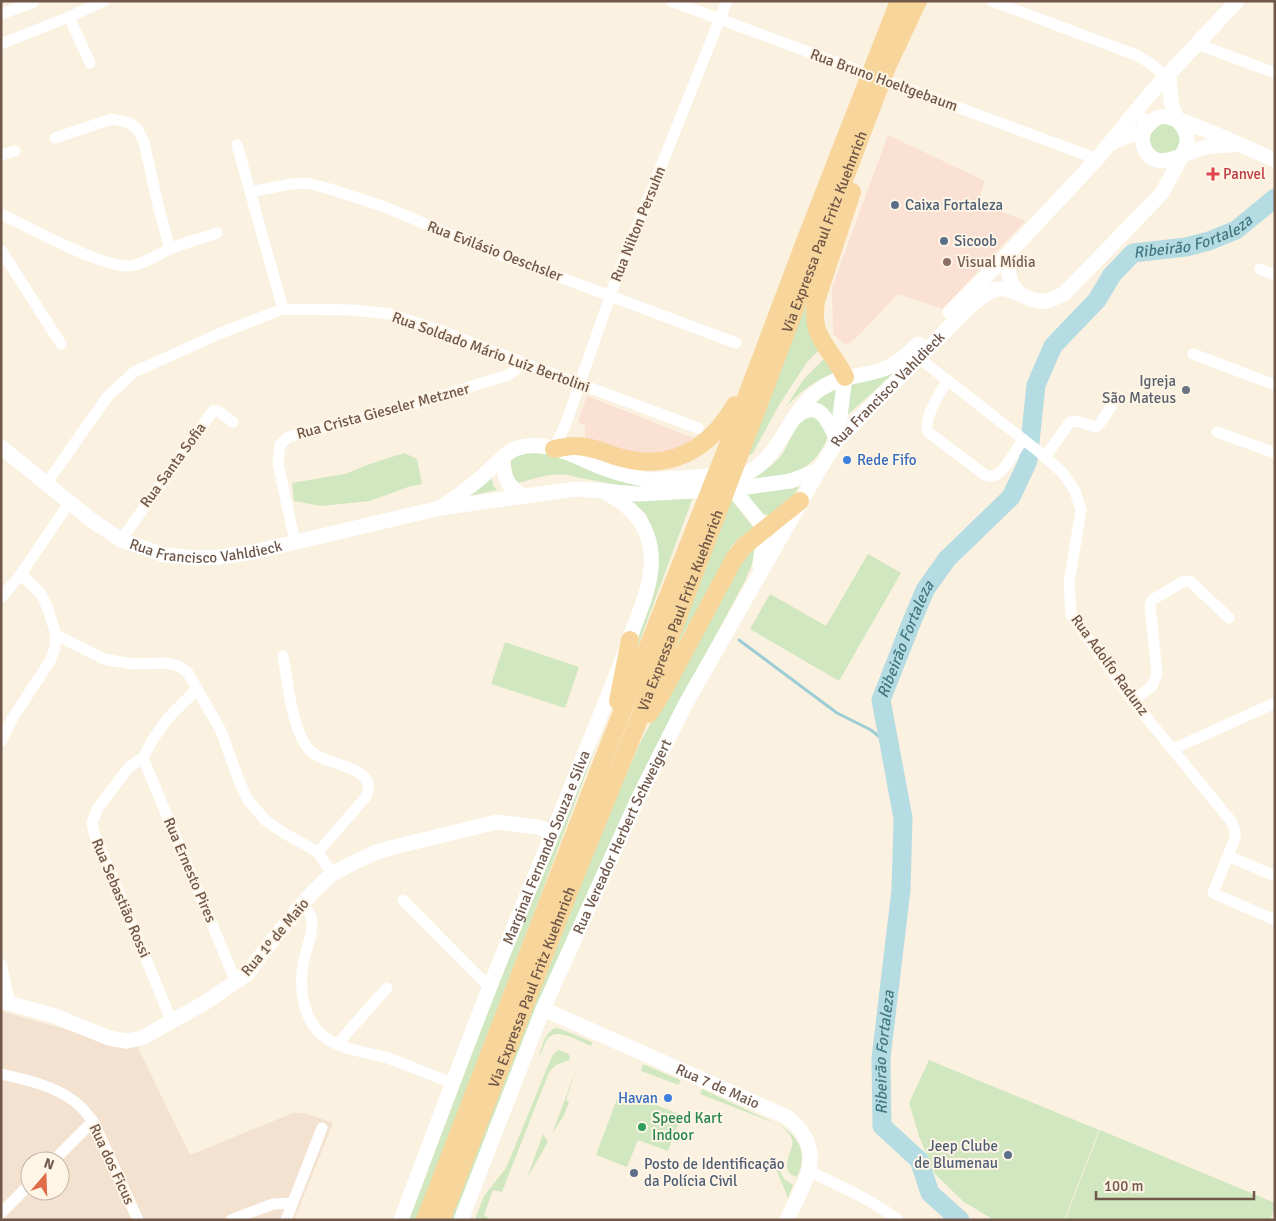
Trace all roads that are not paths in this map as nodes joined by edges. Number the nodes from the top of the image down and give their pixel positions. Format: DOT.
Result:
graph roads {
  1 [pos="104,1"];
  2 [pos="671,1"];
  3 [pos="727,1"];
  4 [pos="899,1"];
  5 [pos="992,1"];
  6 [pos="1237,1"];
  7 [pos="34,2"];
  8 [pos="915,8"];
  9 [pos="1,14"];
  10 [pos="69,17"];
  11 [pos="719,20"];
  12 [pos="1,44"];
  13 [pos="1197,44"];
  14 [pos="90,63"];
  15 [pos="885,65"];
  16 [pos="1275,73"];
  17 [pos="1167,75"];
  18 [pos="876,93"];
  19 [pos="1149,95"];
  20 [pos="1177,120"];
  21 [pos="1145,128"];
  22 [pos="55,138"];
  23 [pos="237,145"];
  24 [pos="1110,145"];
  25 [pos="1240,146"];
  26 [pos="15,151"];
  27 [pos="1183,154"];
  28 [pos="1,155"];
  29 [pos="1096,159"];
  30 [pos="1275,160"];
  31 [pos="250,192"];
  32 [pos="1,214"];
  33 [pos="217,234"];
  34 [pos="170,249"];
  35 [pos="1,250"];
  36 [pos="1008,254"];
  37 [pos="1260,269"];
  38 [pos="1275,275"];
  39 [pos="1020,294"];
  40 [pos="611,295"];
  41 [pos="283,309"];
  42 [pos="736,343"];
  43 [pos="61,344"];
  44 [pos="1193,354"];
  45 [pos="919,358"];
  46 [pos="521,362"];
  47 [pos="755,372"];
  48 [pos="845,377"];
  49 [pos="947,380"];
  50 [pos="580,384"];
  51 [pos="1275,385"];
  52 [pos="1112,407"];
  53 [pos="233,422"];
  54 [pos="790,422"];
  55 [pos="698,428"];
  56 [pos="1218,432"];
  57 [pos="1025,440"];
  58 [pos="837,441"];
  59 [pos="736,443"];
  60 [pos="1,447"];
  61 [pos="554,449"];
  62 [pos="1275,453"];
  63 [pos="1041,454"];
  64 [pos="503,459"];
  65 [pos="819,470"];
  66 [pos="46,484"];
  67 [pos="733,489"];
  68 [pos="600,490"];
  69 [pos="524,496"];
  70 [pos="800,502"];
  71 [pos="69,503"];
  72 [pos="440,508"];
  73 [pos="765,528"];
  74 [pos="702,530"];
  75 [pos="121,540"];
  76 [pos="295,542"];
  77 [pos="21,574"];
  78 [pos="759,575"];
  79 [pos="1,598"];
  80 [pos="1229,618"];
  81 [pos="56,635"];
  82 [pos="630,640"];
  83 [pos="283,656"];
  84 [pos="197,689"];
  85 [pos="1134,700"];
  86 [pos="1275,704"];
  87 [pos="636,727"];
  88 [pos="1,741"];
  89 [pos="1173,748"];
  90 [pos="143,758"];
  91 [pos="603,760"];
  92 [pos="552,833"];
  93 [pos="318,852"];
  94 [pos="1228,856"];
  95 [pos="332,874"];
  96 [pos="1275,876"];
  97 [pos="402,900"];
  98 [pos="301,905"];
  99 [pos="1275,920"];
  100 [pos="1,964"];
  101 [pos="236,982"];
  102 [pos="489,987"];
  103 [pos="387,988"];
  104 [pos="6,1002"];
  105 [pos="543,1009"];
  106 [pos="172,1022"];
  107 [pos="337,1044"];
  108 [pos="1,1074"];
  109 [pos="452,1083"];
  110 [pos="93,1120"];
  111 [pos="322,1128"];
  112 [pos="63,1151"];
  113 [pos="809,1171"];
  114 [pos="20,1194"];
  115 [pos="292,1203"];
  116 [pos="1,1213"];
  117 [pos="138,1220"];
  118 [pos="231,1220"];
  119 [pos="286,1220"];
  120 [pos="401,1220"];
  121 [pos="425,1220"];
  122 [pos="442,1220"];
  123 [pos="461,1220"];
  124 [pos="787,1220"];
  125 [pos="898,1220"];
  1 -- 10 [label="street"];
  2 -- 11 [label="street, Rua Bruno Hoeltgebaum"];
  3 -- 11 [label="street, Rua Nilton Persuhn"];
  4 -- 15 [label="main road, Via Expressa Paul Fritz Kuehnrich"];
  5 -- 17 [label="street"];
  6 -- 13 [label="main road, Rua Francisco Vahldieck"];
  7 -- 9 [label="street"];
  8 -- 15 [label="main road, Via Expressa Paul Fritz Kuehnrich"];
  10 -- 12 [label="street"];
  10 -- 14 [label="street"];
  11 -- 29 [label="street, Rua Bruno Hoeltgebaum"];
  11 -- 40 [label="street, Rua Nilton Persuhn"];
  13 -- 16 [label="street"];
  13 -- 17 [label="main road, Rua Francisco Vahldieck"];
  15 -- 18 [label="main road, Via Expressa Paul Fritz Kuehnrich"];
  17 -- 19 [label="main road, Rua Francisco Vahldieck"];
  17 -- 20 [label="main road, Rua Francisco Vahldieck"];
  18 -- 47 [label="main road, Via Expressa Paul Fritz Kuehnrich"];
  18 -- 48 [label="main road"];
  18 -- 59 [label="main road, Via Expressa Paul Fritz Kuehnrich"];
  19 -- 21 [label="main road"];
  19 -- 24 [label="main road, Rua Francisco Vahldieck"];
  20 -- 21 [label="main road"];
  20 -- 25 [label="main road"];
  20 -- 27 [label="main road, Rua Francisco Vahldieck"];
  21 -- 24 [label="main road, Rua Francisco Vahldieck"];
  21 -- 27 [label="main road"];
  22 -- 34 [label="street"];
  23 -- 31 [label="street"];
  24 -- 29 [label="main road, Rua Francisco Vahldieck"];
  25 -- 27 [label="main road"];
  25 -- 30 [label="main road"];
  26 -- 28 [label="street"];
  27 -- 39 [label="main road, Rua Francisco Vahldieck"];
  29 -- 36 [label="main road, Rua Francisco Vahldieck"];
  31 -- 40 [label="street, Rua Evilásio Oeschsler"];
  31 -- 41 [label="street"];
  32 -- 34 [label="street"];
  33 -- 34 [label="street"];
  35 -- 43 [label="street"];
  36 -- 39 [label="main road"];
  36 -- 48 [label="main road, Rua Francisco Vahldieck"];
  37 -- 38 [label="street"];
  39 -- 45 [label="main road, Rua Francisco Vahldieck"];
  40 -- 42 [label="street, Rua Evilásio Oeschsler"];
  40 -- 50 [label="street, Rua Nilton Persuhn"];
  41 -- 46 [label="street, Rua Soldado Mário Luiz Bertolini"];
  41 -- 66 [label="street, Rua Soldado Mário Luiz Bertolini"];
  44 -- 51 [label="street"];
  45 -- 49 [label="street, Rua Adolfo Radunz"];
  45 -- 58 [label="main road, Rua Francisco Vahldieck"];
  46 -- 50 [label="street, Rua Soldado Mário Luiz Bertolini"];
  46 -- 76 [label="street, Rua Crista Gieseler Metzner"];
  47 -- 59 [label="main road, Via Expressa Paul Fritz Kuehnrich"];
  47 -- 61 [label="main road"];
  48 -- 54 [label="main road, Rua Francisco Vahldieck"];
  48 -- 58 [label="main road"];
  49 -- 57 [label="street, Rua Adolfo Radunz"];
  49 -- 57 [label="street"];
  50 -- 55 [label="street, Rua Soldado Mário Luiz Bertolini"];
  50 -- 61 [label="street, Rua Nilton Persuhn"];
  52 -- 63 [label="street"];
  53 -- 75 [label="street, Rua Santa Sofia"];
  54 -- 58 [label="main road"];
  54 -- 61 [label="main road, Rua Francisco Vahldieck"];
  56 -- 62 [label="street"];
  57 -- 63 [label="street, Rua Adolfo Radunz"];
  58 -- 65 [label="main road, Rua Francisco Vahldieck"];
  59 -- 74 [label="main road, Via Expressa Paul Fritz Kuehnrich"];
  60 -- 66 [label="main road, Rua Francisco Vahldieck"];
  61 -- 64 [label="main road, Rua Francisco Vahldieck"];
  63 -- 85 [label="street, Rua Adolfo Radunz"];
  64 -- 69 [label="main road"];
  64 -- 72 [label="main road, Rua Francisco Vahldieck"];
  65 -- 67 [label="main road, Rua Francisco Vahldieck"];
  65 -- 70 [label="main road, Rua Vereador Herbert Schweigert"];
  66 -- 71 [label="main road, Rua Francisco Vahldieck"];
  67 -- 68 [label="main road, Rua Francisco Vahldieck"];
  67 -- 73 [label="main road"];
  68 -- 69 [label="main road, Rua Francisco Vahldieck"];
  68 -- 82 [label="main road, Marginal Fernando Souza e Silva"];
  69 -- 72 [label="main road, Rua Francisco Vahldieck"];
  70 -- 73 [label="main road"];
  70 -- 78 [label="main road, Rua Vereador Herbert Schweigert"];
  71 -- 75 [label="main road, Rua Francisco Vahldieck"];
  71 -- 77 [label="street"];
  72 -- 76 [label="main road, Rua Francisco Vahldieck"];
  73 -- 78 [label="main road"];
  73 -- 87 [label="main road"];
  74 -- 87 [label="main road, Via Expressa Paul Fritz Kuehnrich"];
  74 -- 91 [label="main road, Via Expressa Paul Fritz Kuehnrich"];
  75 -- 76 [label="main road, Rua Francisco Vahldieck"];
  77 -- 79 [label="street"];
  77 -- 81 [label="street"];
  78 -- 105 [label="main road, Rua Vereador Herbert Schweigert"];
  80 -- 85 [label="street"];
  81 -- 84 [label="street"];
  81 -- 88 [label="street"];
  82 -- 91 [label="main road"];
  82 -- 92 [label="main road, Marginal Fernando Souza e Silva"];
  83 -- 93 [label="street"];
  84 -- 90 [label="street, Rua Sebastião Rossi"];
  84 -- 93 [label="street"];
  85 -- 89 [label="street, Rua Adolfo Radunz"];
  86 -- 89 [label="street"];
  87 -- 122 [label="main road, Via Expressa Paul Fritz Kuehnrich"];
  89 -- 94 [label="street, Rua Adolfo Radunz"];
  90 -- 101 [label="street, Rua Ernesto Pires"];
  90 -- 106 [label="street, Rua Sebastião Rossi"];
  91 -- 121 [label="main road, Via Expressa Paul Fritz Kuehnrich"];
  92 -- 95 [label="main road, Rua 1º de Maio"];
  92 -- 102 [label="main road, Marginal Fernando Souza e Silva"];
  93 -- 95 [label="street"];
  94 -- 96 [label="street"];
  94 -- 99 [label="street, Rua Adolfo Radunz"];
  95 -- 98 [label="main road, Rua 1º de Maio"];
  97 -- 102 [label="street"];
  98 -- 101 [label="main road, Rua 1º de Maio"];
  98 -- 107 [label="street"];
  100 -- 104 [label="street"];
  101 -- 106 [label="main road, Rua 1º de Maio"];
  102 -- 109 [label="main road, Marginal Fernando Souza e Silva"];
  103 -- 107 [label="street"];
  104 -- 106 [label="main road, Rua 1º de Maio"];
  105 -- 113 [label="main road, Rua 7 de Maio"];
  105 -- 123 [label="main road, Rua Vereador Herbert Schweigert"];
  107 -- 109 [label="street"];
  108 -- 110 [label="street, Rua dos Ficus"];
  109 -- 120 [label="main road, Marginal Fernando Souza e Silva"];
  110 -- 112 [label="street"];
  110 -- 117 [label="street, Rua dos Ficus"];
  111 -- 115 [label="street"];
  113 -- 124 [label="main road, Rua 7 de Maio"];
  113 -- 125 [label="street"];
  114 -- 116 [label="street"];
  115 -- 118 [label="street"];
  115 -- 119 [label="street"];
}
